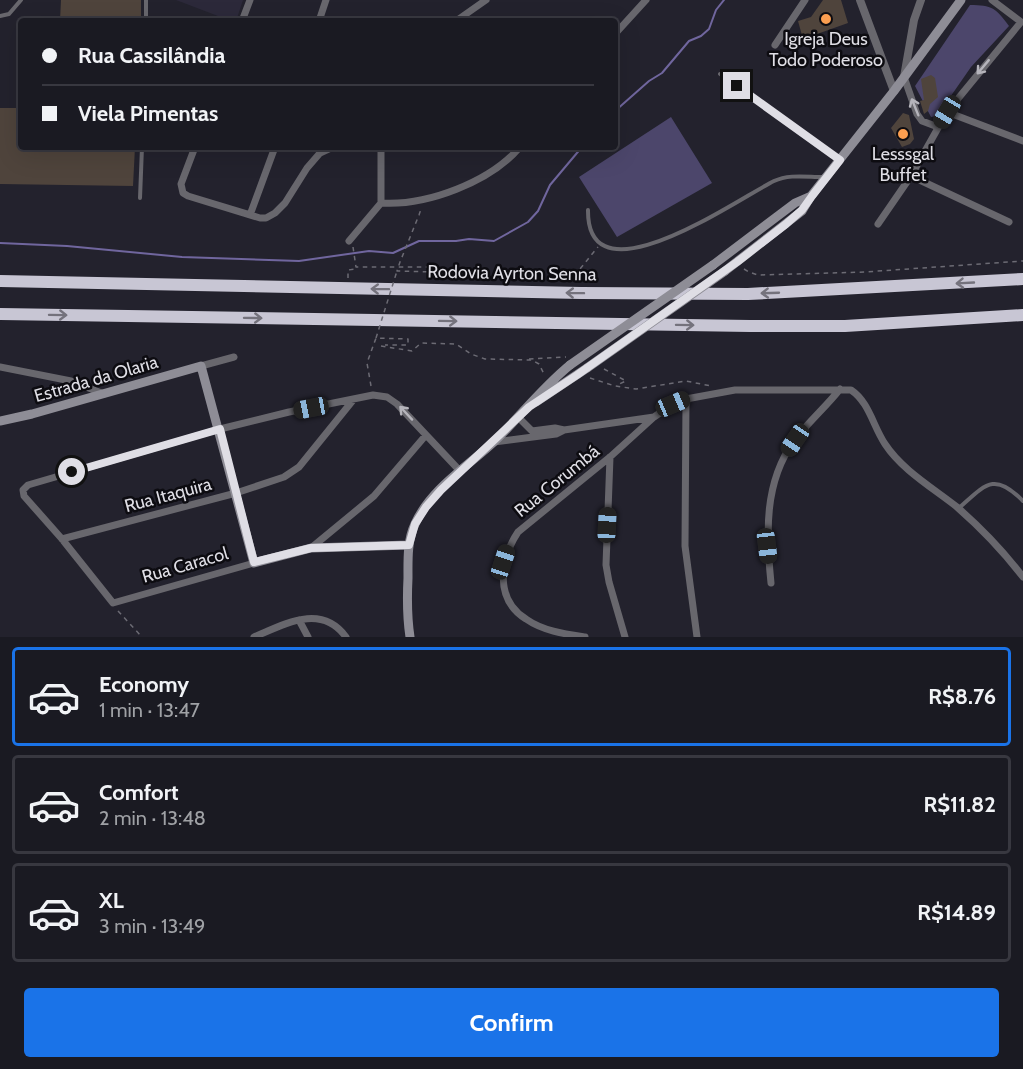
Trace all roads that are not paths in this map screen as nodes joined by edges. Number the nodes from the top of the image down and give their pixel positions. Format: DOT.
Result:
graph roads {
  1 [pos="21,0"];
  2 [pos="146,0"];
  3 [pos="250,0"];
  4 [pos="326,0"];
  5 [pos="486,0"];
  6 [pos="646,0"];
  7 [pos="805,0"];
  8 [pos="860,0"];
  9 [pos="921,0"];
  10 [pos="961,0"];
  11 [pos="992,0"];
  12 [pos="0,15"];
  13 [pos="146,18"];
  14 [pos="243,18"];
  15 [pos="320,18"];
  16 [pos="460,18"];
  17 [pos="1022,23"];
  18 [pos="618,31"];
  19 [pos="775,45"];
  20 [pos="720,74"];
  21 [pos="904,77"];
  22 [pos="894,91"];
  23 [pos="947,112"];
  24 [pos="938,127"];
  25 [pos="1023,141"];
  26 [pos="142,150"];
  27 [pos="194,150"];
  28 [pos="274,150"];
  29 [pos="326,150"];
  30 [pos="381,150"];
  31 [pos="516,150"];
  32 [pos="840,160"];
  33 [pos="911,176"];
  34 [pos="827,177"];
  35 [pos="812,196"];
  36 [pos="140,198"];
  37 [pos="381,202"];
  38 [pos="588,210"];
  39 [pos="250,215"];
  40 [pos="1009,222"];
  41 [pos="878,224"];
  42 [pos="351,244"];
  43 [pos="1023,279"];
  44 [pos="0,281"];
  45 [pos="0,314"];
  46 [pos="1023,315"];
  47 [pos="234,357"];
  48 [pos="201,366"];
  49 [pos="0,367"];
  50 [pos="840,389"];
  51 [pos="104,394"];
  52 [pos="354,399"];
  53 [pos="686,399"];
  54 [pos="529,407"];
  55 [pos="518,417"];
  56 [pos="654,417"];
  57 [pos="0,421"];
  58 [pos="220,429"];
  59 [pos="564,430"];
  60 [pos="426,435"];
  61 [pos="494,442"];
  62 [pos="610,458"];
  63 [pos="460,471"];
  64 [pos="236,493"];
  65 [pos="1023,501"];
  66 [pos="959,509"];
  67 [pos="62,539"];
  68 [pos="409,545"];
  69 [pos="311,548"];
  70 [pos="254,562"];
  71 [pos="1023,577"];
  72 [pos="771,582"];
  73 [pos="299,620"];
  74 [pos="254,637"];
  75 [pos="308,637"];
  76 [pos="346,637"];
  77 [pos="410,637"];
  78 [pos="585,637"];
  79 [pos="625,637"];
  80 [pos="697,637"];
  1 -- 12 [label="lane"];
  2 -- 13 [label="lane"];
  3 -- 14 [label="street"];
  4 -- 15 [label="street"];
  5 -- 16 [label="street"];
  6 -- 18 [label="street"];
  7 -- 19 [label="street"];
  8 -- 22 [label="street"];
  9 -- 21 [label="street"];
  10 -- 21 [label="main road"];
  11 -- 17 [label="street"];
  17 -- 23 [label="street, one-way"];
  20 -- 32 [label="lane"];
  21 -- 22 [label="main road"];
  24 -- 21 [label="street, one-way"];
  22 -- 32 [label="main road"];
  23 -- 24 [label="street"];
  23 -- 25 [label="street"];
  24 -- 33 [label="street"];
  26 -- 36 [label="lane"];
  27 -- 39 [label="street"];
  28 -- 39 [label="street"];
  29 -- 39 [label="street"];
  30 -- 37 [label="street"];
  31 -- 37 [label="street"];
  32 -- 34 [label="main road"];
  33 -- 40 [label="street"];
  33 -- 41 [label="street"];
  34 -- 35 [label="main road"];
  34 -- 38 [label="lane"];
  35 -- 54 [label="main road, bridge"];
  35 -- 54 [label="main road, bridge"];
  37 -- 42 [label="street"];
  43 -- 44 [label="highway, Rodovia Ayrton Senna, one-way"];
  45 -- 46 [label="highway, one-way"];
  47 -- 48 [label="street"];
  48 -- 51 [label="main road, Estrada da Olaria"];
  48 -- 58 [label="main road"];
  49 -- 51 [label="street"];
  50 -- 53 [label="street"];
  50 -- 66 [label="street"];
  50 -- 72 [label="street"];
  51 -- 57 [label="main road, Estrada da Olaria"];
  52 -- 58 [label="street"];
  60 -- 52 [label="street, one-way"];
  52 -- 64 [label="street, Rua Itaquira"];
  53 -- 56 [label="street"];
  53 -- 80 [label="street"];
  54 -- 55 [label="main road"];
  55 -- 59 [label="street"];
  55 -- 61 [label="main road"];
  56 -- 59 [label="street"];
  56 -- 62 [label="street, Rua Corumbá"];
  58 -- 64 [label="main road"];
  58 -- 67 [label="street"];
  59 -- 61 [label="street"];
  60 -- 63 [label="street"];
  60 -- 69 [label="street"];
  61 -- 63 [label="main road"];
  62 -- 78 [label="street, Rua Corumbá"];
  62 -- 79 [label="street"];
  63 -- 68 [label="main road"];
  64 -- 67 [label="street, Rua Itaquira"];
  64 -- 70 [label="main road"];
  65 -- 66 [label="lane"];
  66 -- 71 [label="street"];
  67 -- 70 [label="street, Rua Caracol"];
  68 -- 69 [label="main road, Rua Caracol"];
  68 -- 77 [label="main road"];
  69 -- 70 [label="main road, Rua Caracol"];
  73 -- 74 [label="street"];
  73 -- 75 [label="street"];
  73 -- 76 [label="street"];
}
